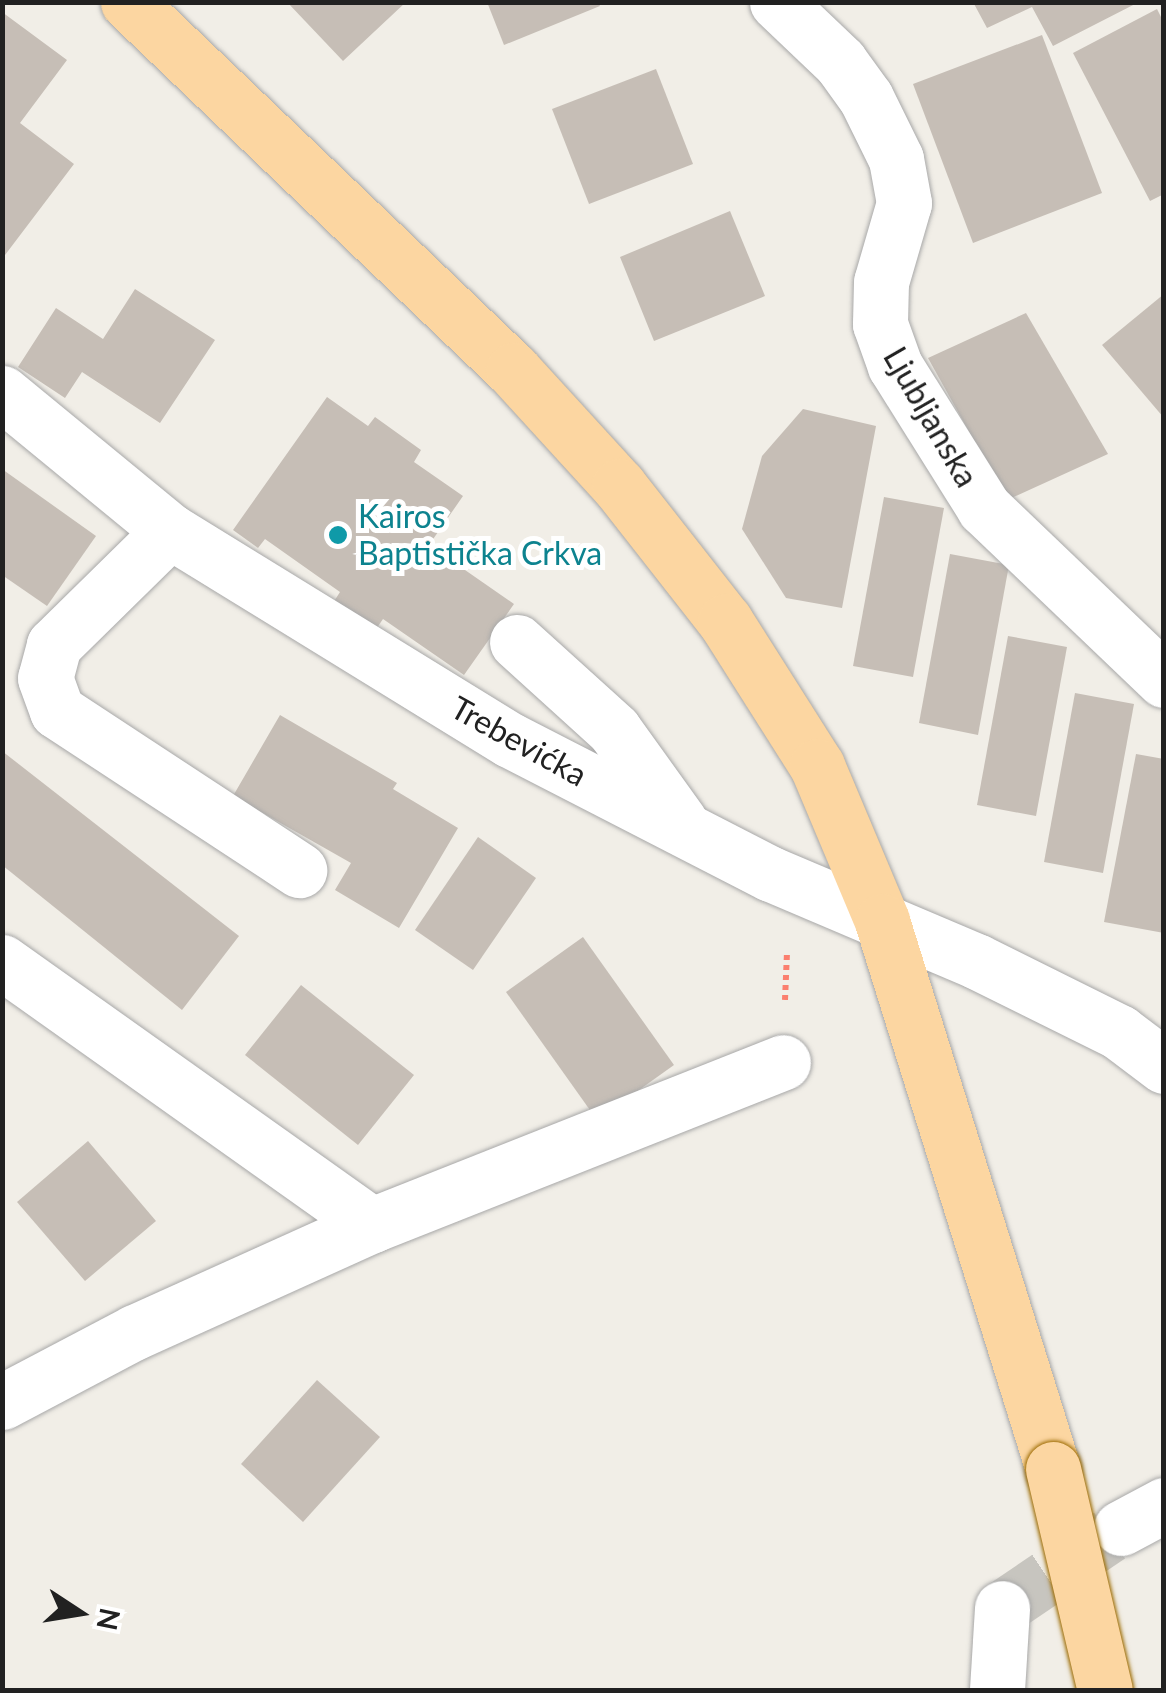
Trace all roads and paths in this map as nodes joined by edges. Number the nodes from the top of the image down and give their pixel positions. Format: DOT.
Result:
graph roads {
  1 [pos="128,2"];
  2 [pos="777,2"];
  3 [pos="2,393"];
  4 [pos="170,531"];
  5 [pos="517,642"];
  6 [pos="1164,680"];
  7 [pos="684,829"];
  8 [pos="299,870"];
  9 [pos="789,881"];
  10 [pos="882,921"];
  11 [pos="2,962"];
  12 [pos="783,1062"];
  13 [pos="1164,1066"];
  14 [pos="372,1225"];
  15 [pos="2,1402"];
  16 [pos="1002,1608"];
  17 [pos="997,1690"];
  18 [pos="1106,1690"];
  1 -- 10 [label="main road"];
  2 -- 6 [label="street, Ljubljanska"];
  3 -- 4 [label="street, Trebevićka"];
  4 -- 7 [label="street, Trebevićka"];
  4 -- 8 [label="street"];
  5 -- 7 [label="street"];
  7 -- 9 [label="street, Trebevićka"];
  9 -- 10 [label="street, Trebevićka"];
  9 -- 12 [label="path"];
  10 -- 13 [label="street"];
  10 -- 18 [label="main road, bridge"];
  11 -- 14 [label="street"];
  12 -- 14 [label="street"];
  14 -- 15 [label="street"];
  16 -- 17 [label="street"];
}
